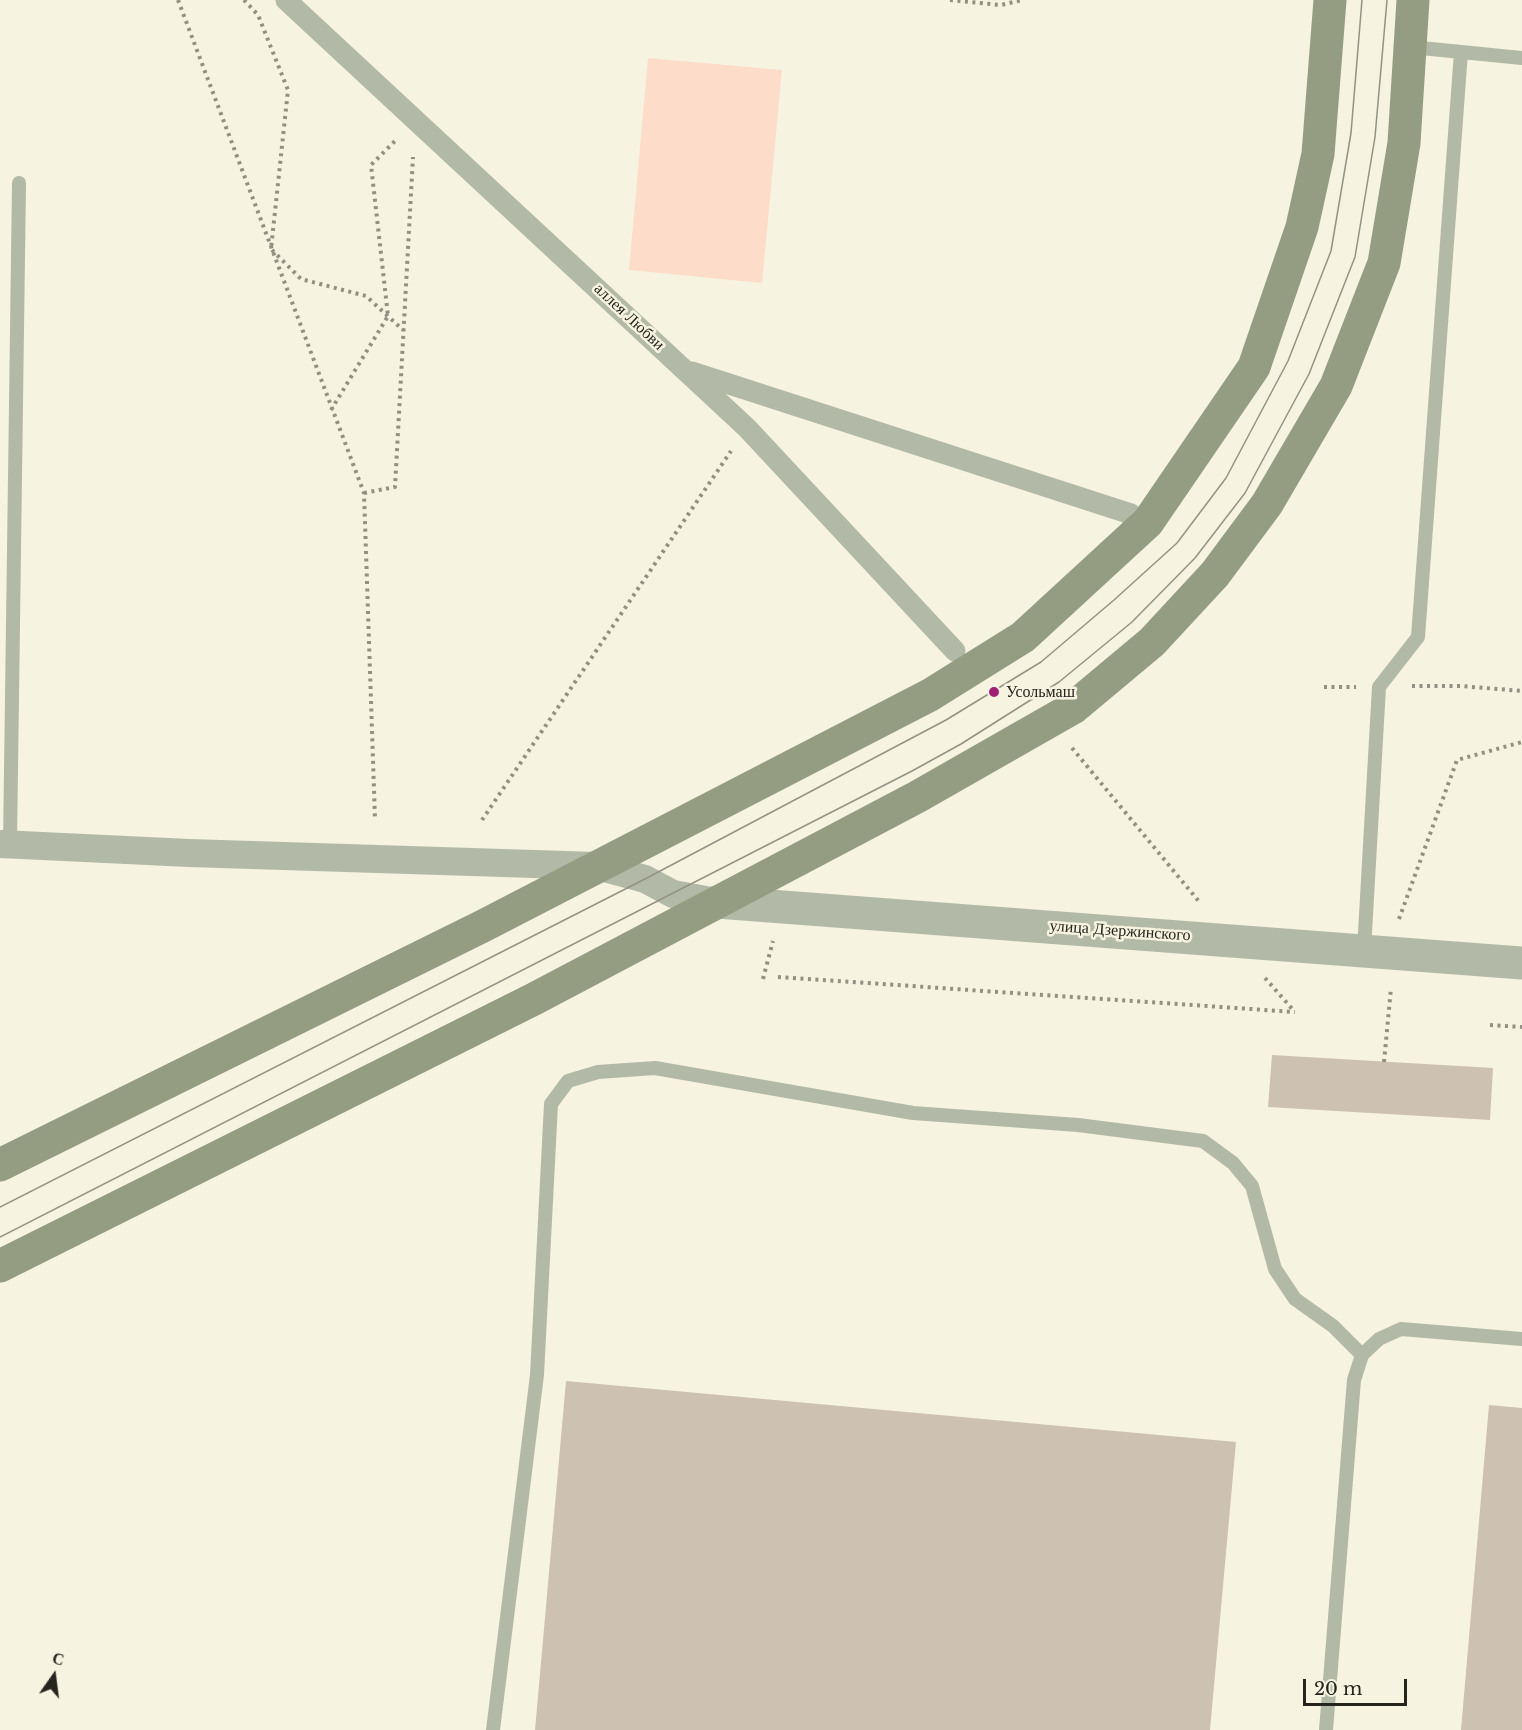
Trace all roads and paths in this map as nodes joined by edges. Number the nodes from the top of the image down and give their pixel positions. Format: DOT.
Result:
graph roads {
  1 [pos="178,0"];
  2 [pos="244,0"];
  3 [pos="286,0"];
  4 [pos="950,0"];
  5 [pos="1022,0"];
  6 [pos="1330,0"];
  7 [pos="1413,0"];
  8 [pos="1411,47"];
  9 [pos="1461,52"];
  10 [pos="1522,58"];
  11 [pos="415,120"];
  12 [pos="19,183"];
  13 [pos="271,249"];
  14 [pos="388,316"];
  15 [pos="404,330"];
  16 [pos="686,370"];
  17 [pos="332,410"];
  18 [pos="747,429"];
  19 [pos="364,493"];
  20 [pos="1131,514"];
  21 [pos="956,651"];
  22 [pos="1461,686"];
  23 [pos="1522,691"];
  24 [pos="1522,742"];
  25 [pos="1070,746"];
  26 [pos="375,819"];
  27 [pos="482,820"];
  28 [pos="5,844"];
  29 [pos="597,866"];
  30 [pos="717,902"];
  31 [pos="1208,912"];
  32 [pos="1396,926"];
  33 [pos="773,941"];
  34 [pos="1364,950"];
  35 [pos="1522,963"];
  36 [pos="778,977"];
  37 [pos="763,979"];
  38 [pos="1391,986"];
  39 [pos="1295,1012"];
  40 [pos="1490,1025"];
  41 [pos="1522,1027"];
  42 [pos="1384,1062"];
  43 [pos="0,1165"];
  44 [pos="0,1266"];
  45 [pos="1522,1339"];
  46 [pos="1362,1355"];
  47 [pos="493,1730"];
  48 [pos="1326,1730"];
  1 -- 13 [label="path"];
  2 -- 13 [label="path"];
  3 -- 11 [label="street, аллея Любви"];
  4 -- 5 [label="path"];
  6 -- 29 [label="main road"];
  7 -- 8 [label="main road"];
  8 -- 9 [label="lane"];
  8 -- 30 [label="main road"];
  9 -- 10 [label="lane"];
  9 -- 34 [label="lane"];
  11 -- 14 [label="path"];
  11 -- 15 [label="path"];
  11 -- 16 [label="street, аллея Любви"];
  12 -- 28 [label="lane"];
  13 -- 14 [label="path"];
  13 -- 17 [label="path"];
  14 -- 15 [label="path"];
  14 -- 17 [label="path"];
  15 -- 19 [label="path"];
  16 -- 18 [label="street, аллея Любви"];
  16 -- 20 [label="street"];
  17 -- 19 [label="path"];
  18 -- 21 [label="street, аллея Любви"];
  18 -- 27 [label="path"];
  19 -- 26 [label="path"];
  22 -- 23 [label="path"];
  24 -- 32 [label="path"];
  25 -- 31 [label="path"];
  28 -- 29 [label="street"];
  29 -- 30 [label="street"];
  29 -- 43 [label="main road"];
  30 -- 34 [label="street, улица Дзержинского"];
  30 -- 44 [label="main road"];
  33 -- 37 [label="path"];
  34 -- 35 [label="street, улица Дзержинского"];
  36 -- 39 [label="path"];
  38 -- 42 [label="path"];
  40 -- 41 [label="path"];
  45 -- 46 [label="lane"];
  46 -- 47 [label="lane"];
  46 -- 48 [label="lane"];
}
